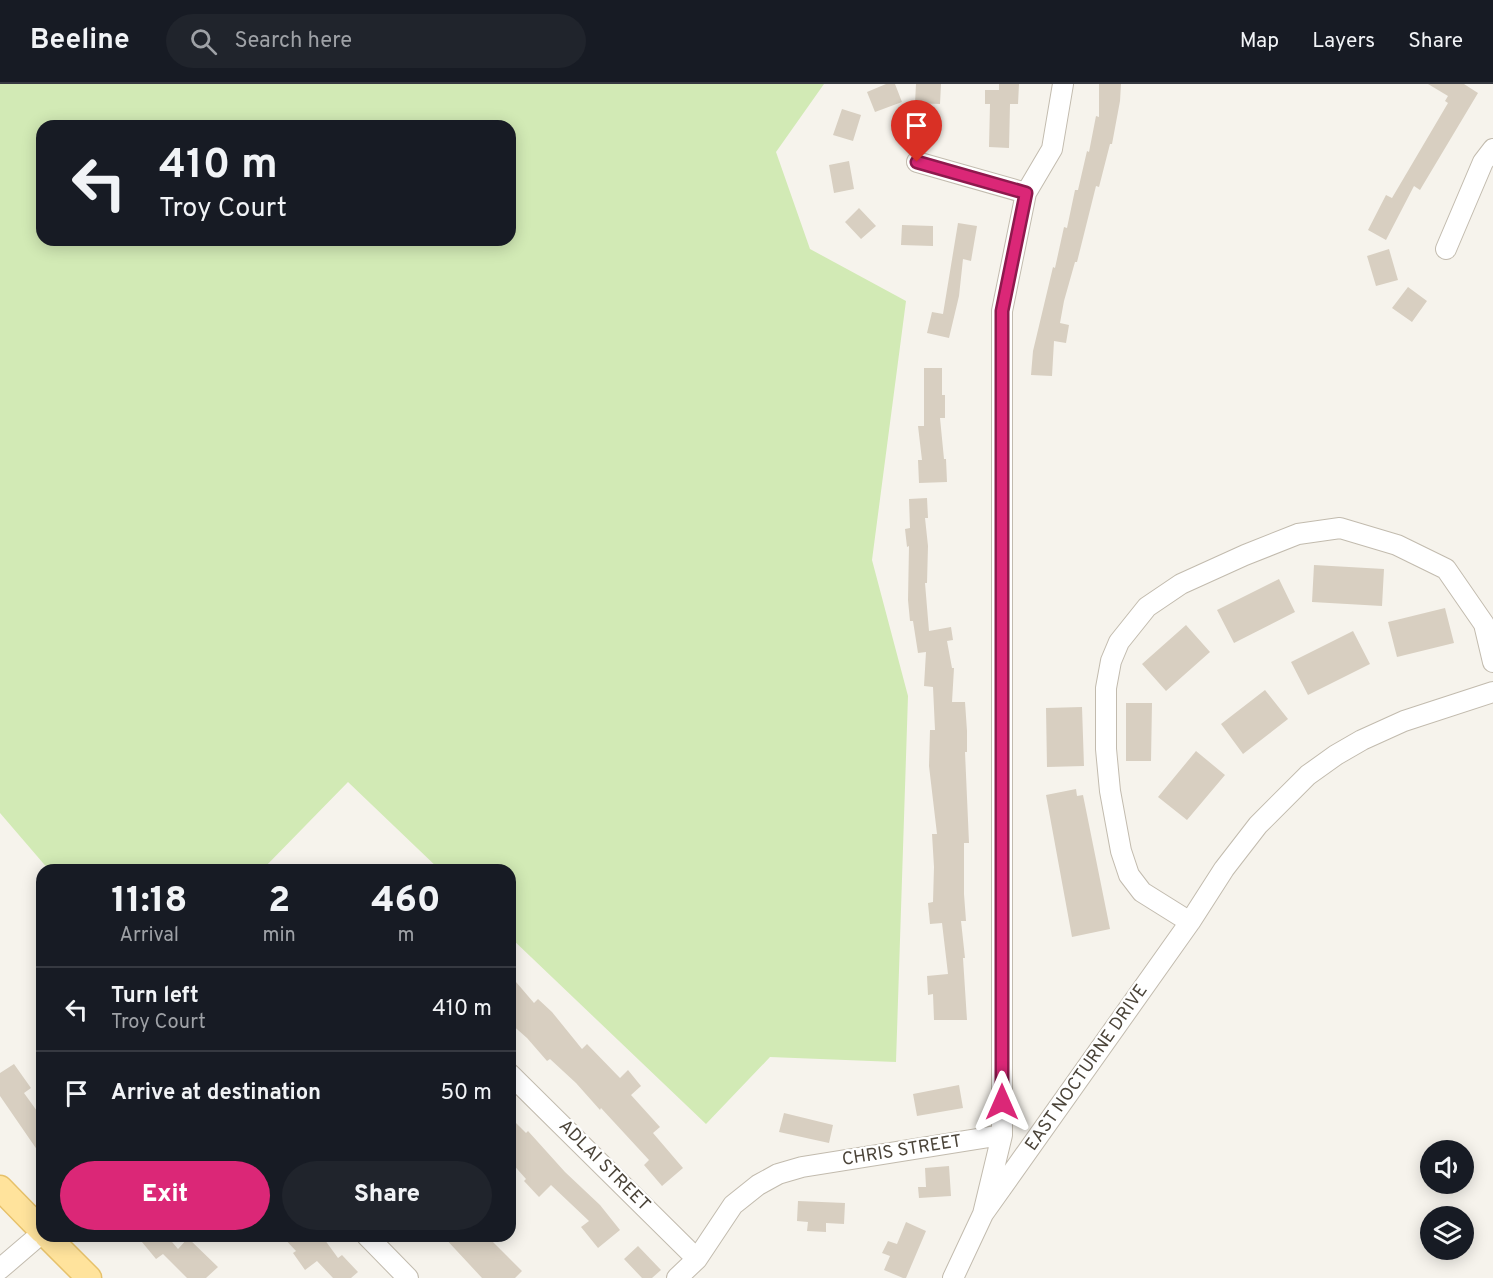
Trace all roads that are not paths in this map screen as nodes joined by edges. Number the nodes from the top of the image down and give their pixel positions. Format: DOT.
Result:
graph roads {
  1 [pos="1063,84"];
  2 [pos="1493,149"];
  3 [pos="917,162"];
  4 [pos="1026,193"];
  5 [pos="1446,249"];
  6 [pos="1493,662"];
  7 [pos="1493,692"];
  8 [pos="1190,922"];
  9 [pos="516,1080"];
  10 [pos="1002,1135"];
  11 [pos="0,1188"];
  12 [pos="983,1214"];
  13 [pos="36,1226"];
  14 [pos="36,1237"];
  15 [pos="53,1242"];
  16 [pos="373,1242"];
  17 [pos="696,1259"];
  18 [pos="0,1269"];
  19 [pos="89,1278"];
  20 [pos="408,1278"];
  21 [pos="677,1278"];
  22 [pos="953,1278"];
  1 -- 4 [label="street"];
  2 -- 5 [label="street"];
  3 -- 4 [label="street"];
  4 -- 10 [label="street"];
  6 -- 8 [label="street"];
  7 -- 8 [label="street, EAST NOCTURNE DRIVE"];
  8 -- 12 [label="street, EAST NOCTURNE DRIVE"];
  9 -- 17 [label="street, ADLAI STREET"];
  10 -- 12 [label="street"];
  10 -- 17 [label="street, CHRIS STREET"];
  11 -- 13 [label="main road"];
  12 -- 22 [label="street"];
  14 -- 18 [label="street"];
  15 -- 19 [label="main road"];
  16 -- 20 [label="street"];
  17 -- 21 [label="street, CHRIS STREET"];
}
